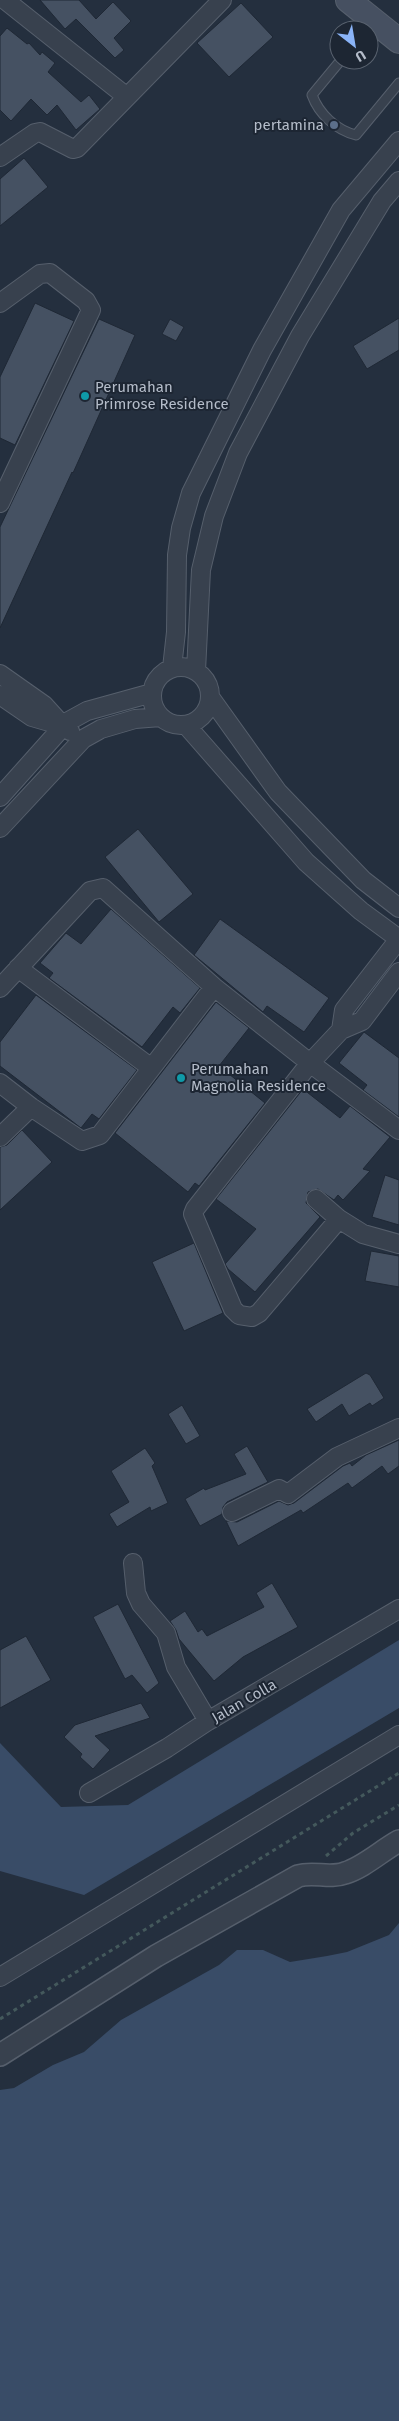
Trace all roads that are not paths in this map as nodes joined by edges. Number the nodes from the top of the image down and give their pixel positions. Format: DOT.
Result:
graph roads {
  1 [pos="6,0"];
  2 [pos="222,0"];
  3 [pos="348,0"];
  4 [pos="365,20"];
  5 [pos="379,30"];
  6 [pos="399,41"];
  7 [pos="333,70"];
  8 [pos="399,83"];
  9 [pos="127,97"];
  10 [pos="399,141"];
  11 [pos="4,148"];
  12 [pos="399,181"];
  13 [pos="0,303"];
  14 [pos="0,503"];
  15 [pos="172,668"];
  16 [pos="196,671"];
  17 [pos="0,674"];
  18 [pos="152,693"];
  19 [pos="0,696"];
  20 [pos="210,697"];
  21 [pos="161,717"];
  22 [pos="186,725"];
  23 [pos="63,726"];
  24 [pos="83,739"];
  25 [pos="0,797"];
  26 [pos="294,809"];
  27 [pos="274,827"];
  28 [pos="0,828"];
  29 [pos="399,908"];
  30 [pos="399,939"];
  31 [pos="18,968"];
  32 [pos="399,972"];
  33 [pos="214,987"];
  34 [pos="0,988"];
  35 [pos="341,1030"];
  36 [pos="310,1063"];
  37 [pos="150,1067"];
  38 [pos="0,1083"];
  39 [pos="31,1106"];
  40 [pos="399,1130"];
  41 [pos="0,1137"];
  42 [pos="316,1199"];
  43 [pos="340,1219"];
  44 [pos="399,1244"];
  45 [pos="399,1428"];
  46 [pos="232,1512"];
  47 [pos="133,1563"];
  48 [pos="399,1609"];
  49 [pos="208,1721"];
  50 [pos="399,1735"];
  51 [pos="89,1793"];
  52 [pos="399,1841"];
  53 [pos="0,1977"];
  54 [pos="0,2055"];
  1 -- 9 [label="street"];
  2 -- 9 [label="street"];
  3 -- 4 [label="main road"];
  5 -- 6 [label="main road"];
  7 -- 8 [label="lane"];
  9 -- 11 [label="street"];
  10 -- 15 [label="street"];
  12 -- 16 [label="street"];
  13 -- 14 [label="street"];
  15 -- 16 [label="street"];
  15 -- 18 [label="street"];
  16 -- 20 [label="street"];
  17 -- 23 [label="street"];
  18 -- 21 [label="street"];
  18 -- 23 [label="street"];
  19 -- 23 [label="street"];
  20 -- 22 [label="street"];
  20 -- 26 [label="street"];
  21 -- 22 [label="street"];
  21 -- 24 [label="street"];
  22 -- 27 [label="street"];
  23 -- 24 [label="street"];
  23 -- 25 [label="street"];
  24 -- 28 [label="street"];
  26 -- 27 [label="street"];
  26 -- 29 [label="street"];
  27 -- 30 [label="street"];
  30 -- 35 [label="street"];
  31 -- 33 [label="street"];
  31 -- 34 [label="street"];
  31 -- 37 [label="street"];
  32 -- 35 [label="street"];
  33 -- 36 [label="street"];
  33 -- 37 [label="street"];
  35 -- 36 [label="street"];
  36 -- 40 [label="street"];
  36 -- 43 [label="street"];
  37 -- 39 [label="street"];
  38 -- 39 [label="street"];
  39 -- 41 [label="street"];
  42 -- 43 [label="street"];
  43 -- 44 [label="street"];
  45 -- 46 [label="street"];
  47 -- 49 [label="street"];
  48 -- 49 [label="street, Jalan Colla"];
  49 -- 51 [label="street, Jalan Colla"];
  50 -- 53 [label="street"];
  52 -- 54 [label="street"];
}
